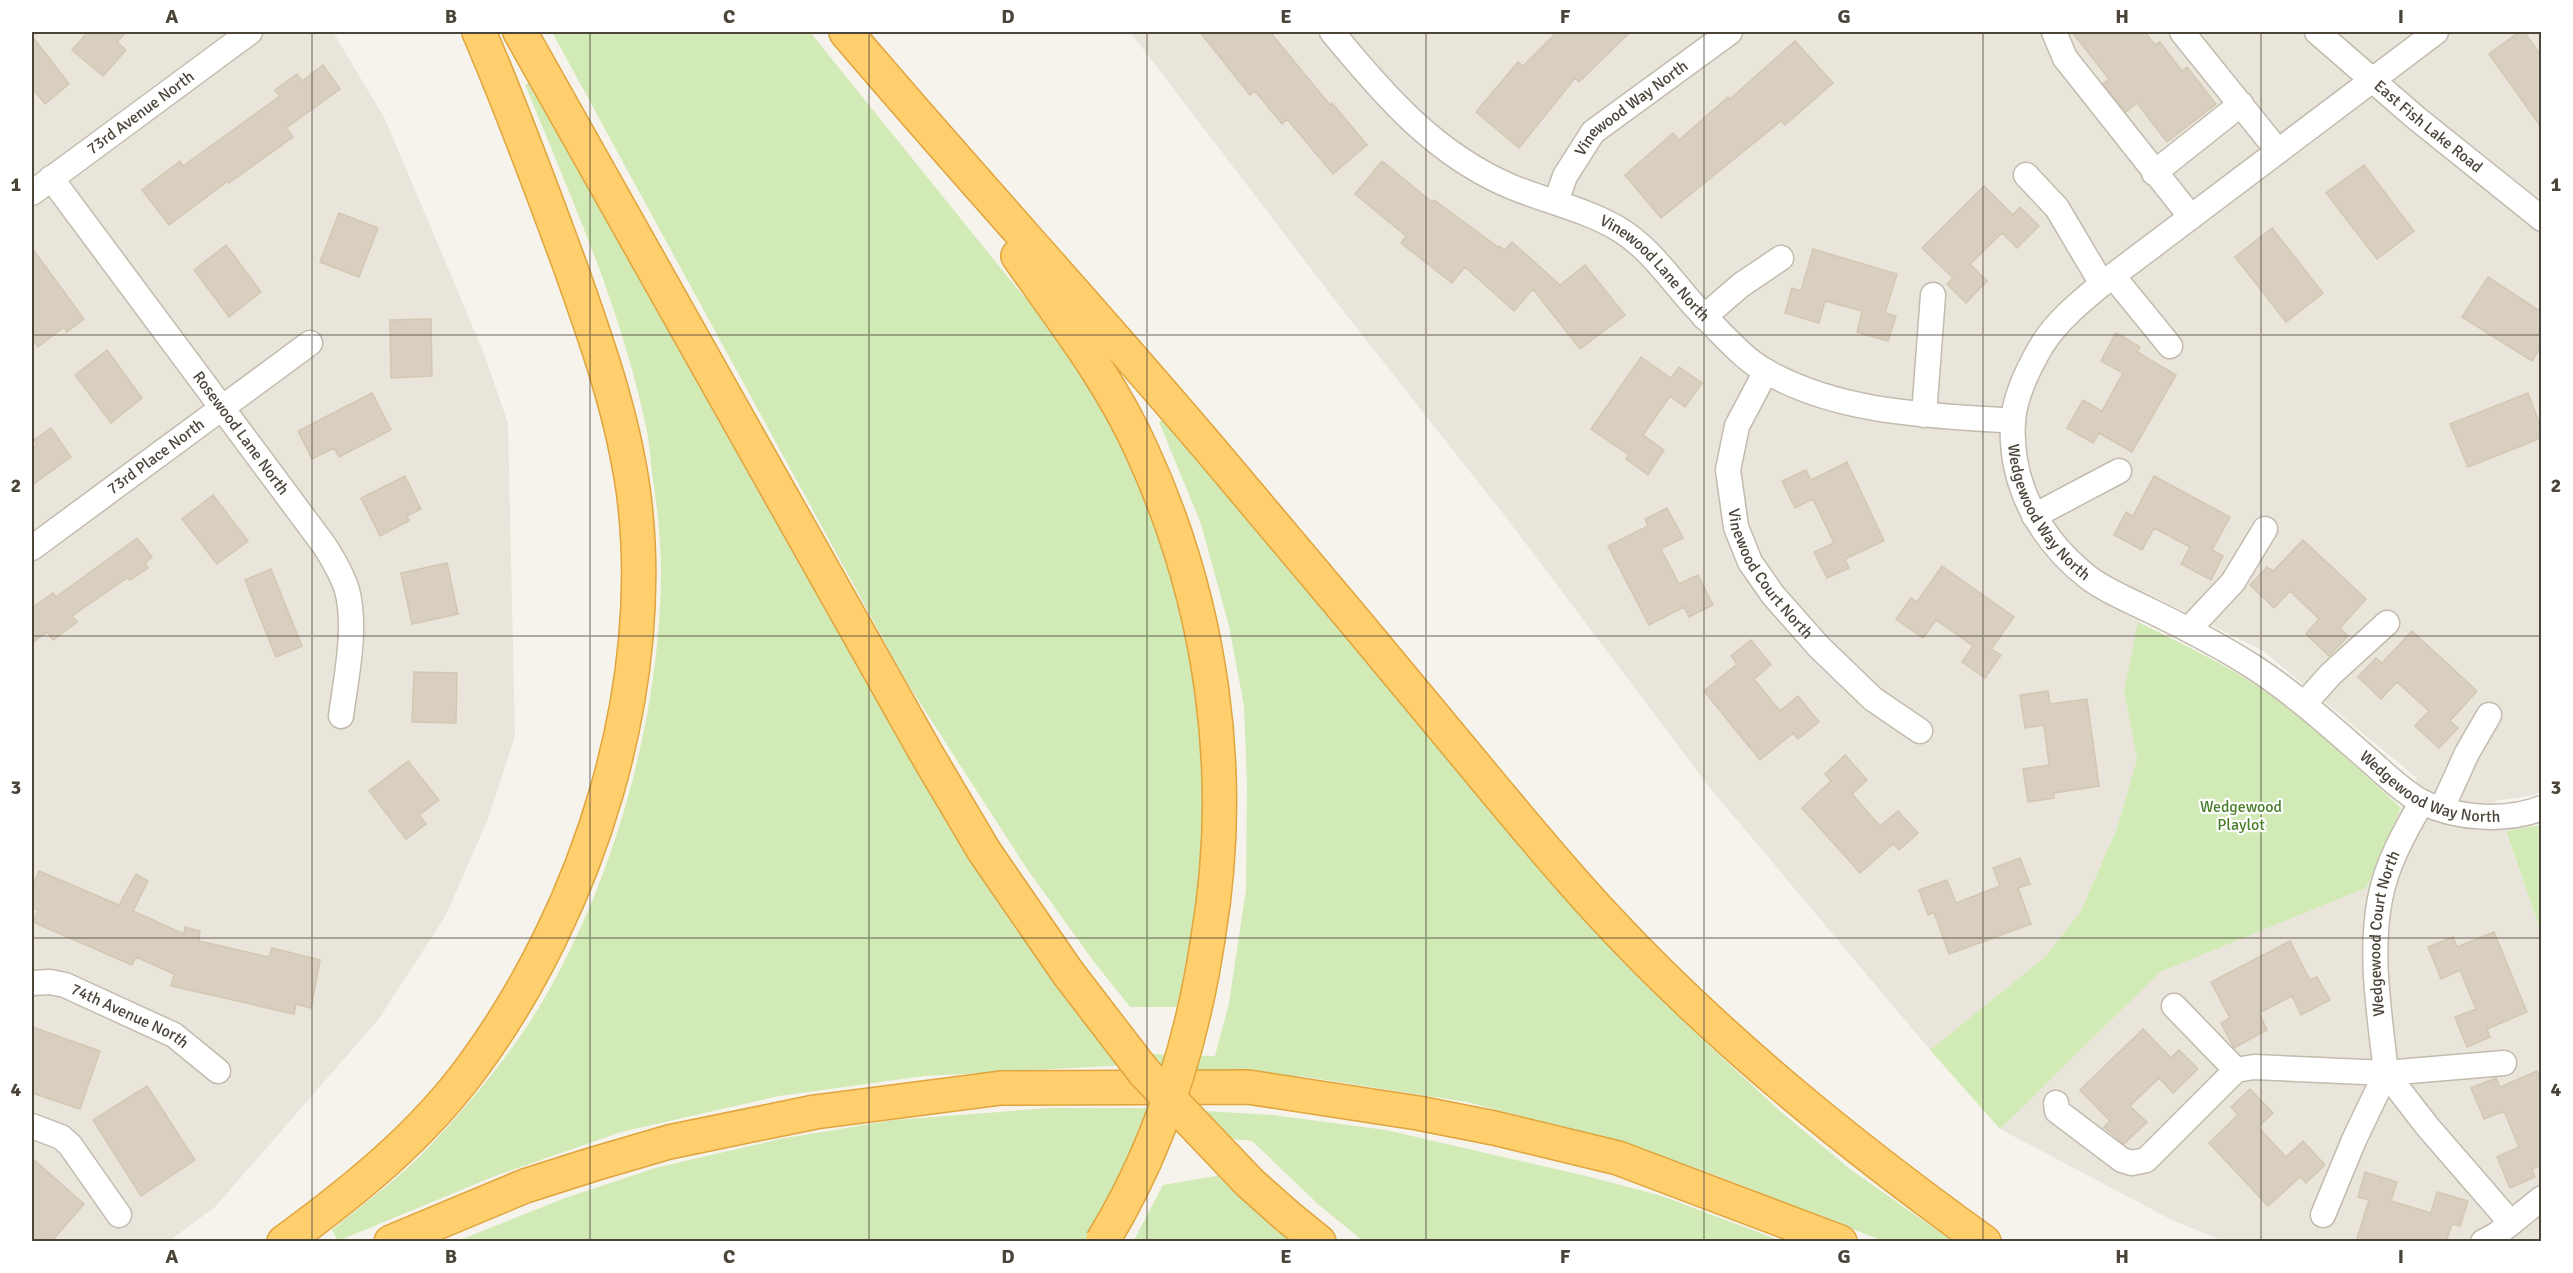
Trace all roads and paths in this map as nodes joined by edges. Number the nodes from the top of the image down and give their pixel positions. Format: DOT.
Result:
graph roads {
  1 [pos="250,32"];
  2 [pos="479,32"];
  3 [pos="520,32"];
  4 [pos="846,32"];
  5 [pos="1332,32"];
  6 [pos="1730,32"];
  7 [pos="2054,32"];
  8 [pos="2182,32"];
  9 [pos="2317,32"];
  10 [pos="2436,32"];
  11 [pos="2370,80"];
  12 [pos="2241,104"];
  13 [pos="933,134"];
  14 [pos="2278,151"];
  15 [pos="2154,173"];
  16 [pos="2026,176"];
  17 [pos="51,178"];
  18 [pos="32,193"];
  19 [pos="1556,202"];
  20 [pos="2191,217"];
  21 [pos="2541,219"];
  22 [pos="1781,258"];
  23 [pos="2108,280"];
  24 [pos="1933,295"];
  25 [pos="1704,317"];
  26 [pos="310,343"];
  27 [pos="2170,346"];
  28 [pos="1766,371"];
  29 [pos="222,408"];
  30 [pos="1924,415"];
  31 [pos="2013,421"];
  32 [pos="2119,471"];
  33 [pos="2034,516"];
  34 [pos="2265,529"];
  35 [pos="32,548"];
  36 [pos="2387,623"];
  37 [pos="2189,629"];
  38 [pos="2304,704"];
  39 [pos="2489,715"];
  40 [pos="341,716"];
  41 [pos="1920,730"];
  42 [pos="2432,805"];
  43 [pos="2541,808"];
  44 [pos="32,983"];
  45 [pos="2174,1006"];
  46 [pos="2504,1063"];
  47 [pos="2236,1070"];
  48 [pos="218,1071"];
  49 [pos="2386,1073"];
  50 [pos="2056,1103"];
  51 [pos="32,1126"];
  52 [pos="2541,1198"];
  53 [pos="119,1215"];
  54 [pos="2323,1215"];
  55 [pos="2511,1223"];
  56 [pos="284,1242"];
  57 [pos="391,1242"];
  58 [pos="1102,1242"];
  59 [pos="1319,1242"];
  60 [pos="1840,1242"];
  61 [pos="1984,1242"];
  62 [pos="2482,1242"];
  1 -- 17 [label="street, 73rd Avenue North"];
  2 -- 56 [label="highway"];
  3 -- 59 [label="highway, bridge"];
  4 -- 13 [label="highway"];
  5 -- 19 [label="street, Vinewood Lane North"];
  6 -- 19 [label="street, Vinewood Way North"];
  7 -- 15 [label="street"];
  8 -- 12 [label="street"];
  9 -- 11 [label="street, East Fish Lake Road"];
  10 -- 11 [label="street, Wedgewood Way North"];
  11 -- 14 [label="street, Wedgewood Way North"];
  11 -- 21 [label="street, East Fish Lake Road"];
  12 -- 14 [label="street"];
  12 -- 15 [label="street"];
  13 -- 58 [label="highway, bridge"];
  13 -- 61 [label="highway"];
  14 -- 20 [label="street, Wedgewood Way North"];
  15 -- 20 [label="street"];
  16 -- 23 [label="street"];
  17 -- 18 [label="street, 73rd Avenue North"];
  17 -- 29 [label="street, Rosewood Lane North"];
  19 -- 25 [label="street, Vinewood Lane North"];
  20 -- 23 [label="street, Wedgewood Way North"];
  22 -- 25 [label="street"];
  23 -- 27 [label="street"];
  23 -- 31 [label="street, Wedgewood Way North"];
  24 -- 30 [label="street"];
  25 -- 28 [label="street, Vinewood Lane North"];
  26 -- 29 [label="street, 73rd Place North"];
  28 -- 30 [label="street, Vinewood Lane North"];
  28 -- 41 [label="street, Vinewood Court North"];
  29 -- 35 [label="street, 73rd Place North"];
  29 -- 40 [label="street, Rosewood Lane North"];
  30 -- 31 [label="street, Vinewood Lane North"];
  31 -- 33 [label="street, Wedgewood Way North"];
  32 -- 33 [label="street"];
  33 -- 37 [label="street, Wedgewood Way North"];
  34 -- 37 [label="street"];
  36 -- 38 [label="street"];
  37 -- 38 [label="street, Wedgewood Way North"];
  38 -- 42 [label="street, Wedgewood Way North"];
  39 -- 42 [label="street, Wedgewood Court North"];
  42 -- 43 [label="street, Wedgewood Way North"];
  42 -- 49 [label="street, Wedgewood Court North"];
  44 -- 48 [label="street, 74th Avenue North"];
  45 -- 47 [label="street"];
  46 -- 49 [label="street"];
  47 -- 49 [label="street"];
  47 -- 50 [label="street"];
  49 -- 54 [label="street"];
  49 -- 55 [label="street"];
  51 -- 53 [label="street"];
  52 -- 55 [label="street"];
  55 -- 62 [label="street"];
  57 -- 60 [label="highway"];
}
